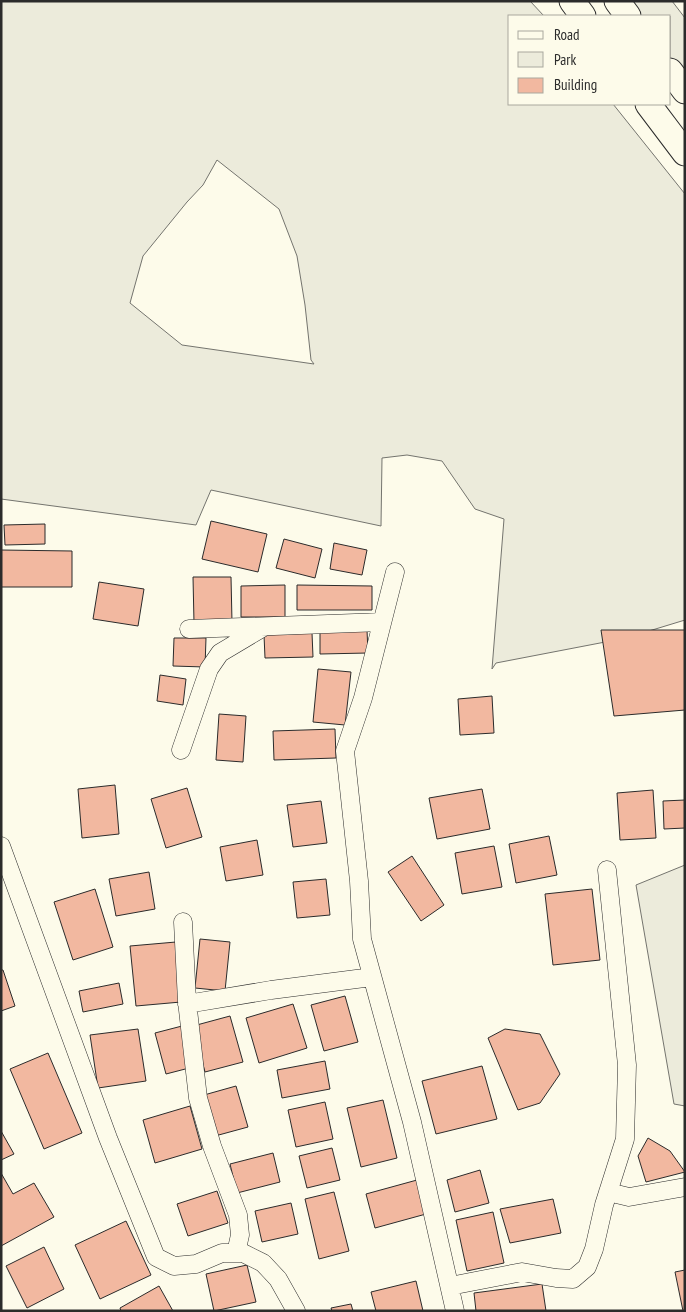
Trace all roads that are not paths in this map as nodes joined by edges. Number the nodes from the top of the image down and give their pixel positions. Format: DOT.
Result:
graph roads {
  1 [pos="572,1"];
  2 [pos="617,1"];
  3 [pos="582,15"];
  4 [pos="627,15"];
  5 [pos="671,72"];
  6 [pos="685,91"];
  7 [pos="649,105"];
  8 [pos="685,153"];
  9 [pos="395,572"];
  10 [pos="382,622"];
  11 [pos="264,626"];
  12 [pos="189,629"];
  13 [pos="180,750"];
  14 [pos="1,846"];
  15 [pos="606,870"];
  16 [pos="183,922"];
  17 [pos="372,976"];
  18 [pos="187,1004"];
  19 [pos="685,1187"];
  20 [pos="608,1192"];
  21 [pos="236,1253"];
  22 [pos="450,1286"];
  23 [pos="296,1311"];
  24 [pos="455,1311"];
  1 -- 3 [label="main road"];
  2 -- 4 [label="main road"];
  5 -- 6 [label="main road"];
  7 -- 8 [label="main road"];
  9 -- 10 [label="street"];
  10 -- 11 [label="street"];
  10 -- 17 [label="street"];
  11 -- 12 [label="street"];
  11 -- 13 [label="street"];
  14 -- 21 [label="street"];
  15 -- 20 [label="street"];
  16 -- 18 [label="street"];
  17 -- 18 [label="street"];
  17 -- 22 [label="street"];
  18 -- 21 [label="street"];
  19 -- 20 [label="street"];
  20 -- 22 [label="street"];
  21 -- 23 [label="street"];
  22 -- 24 [label="street"];
}
